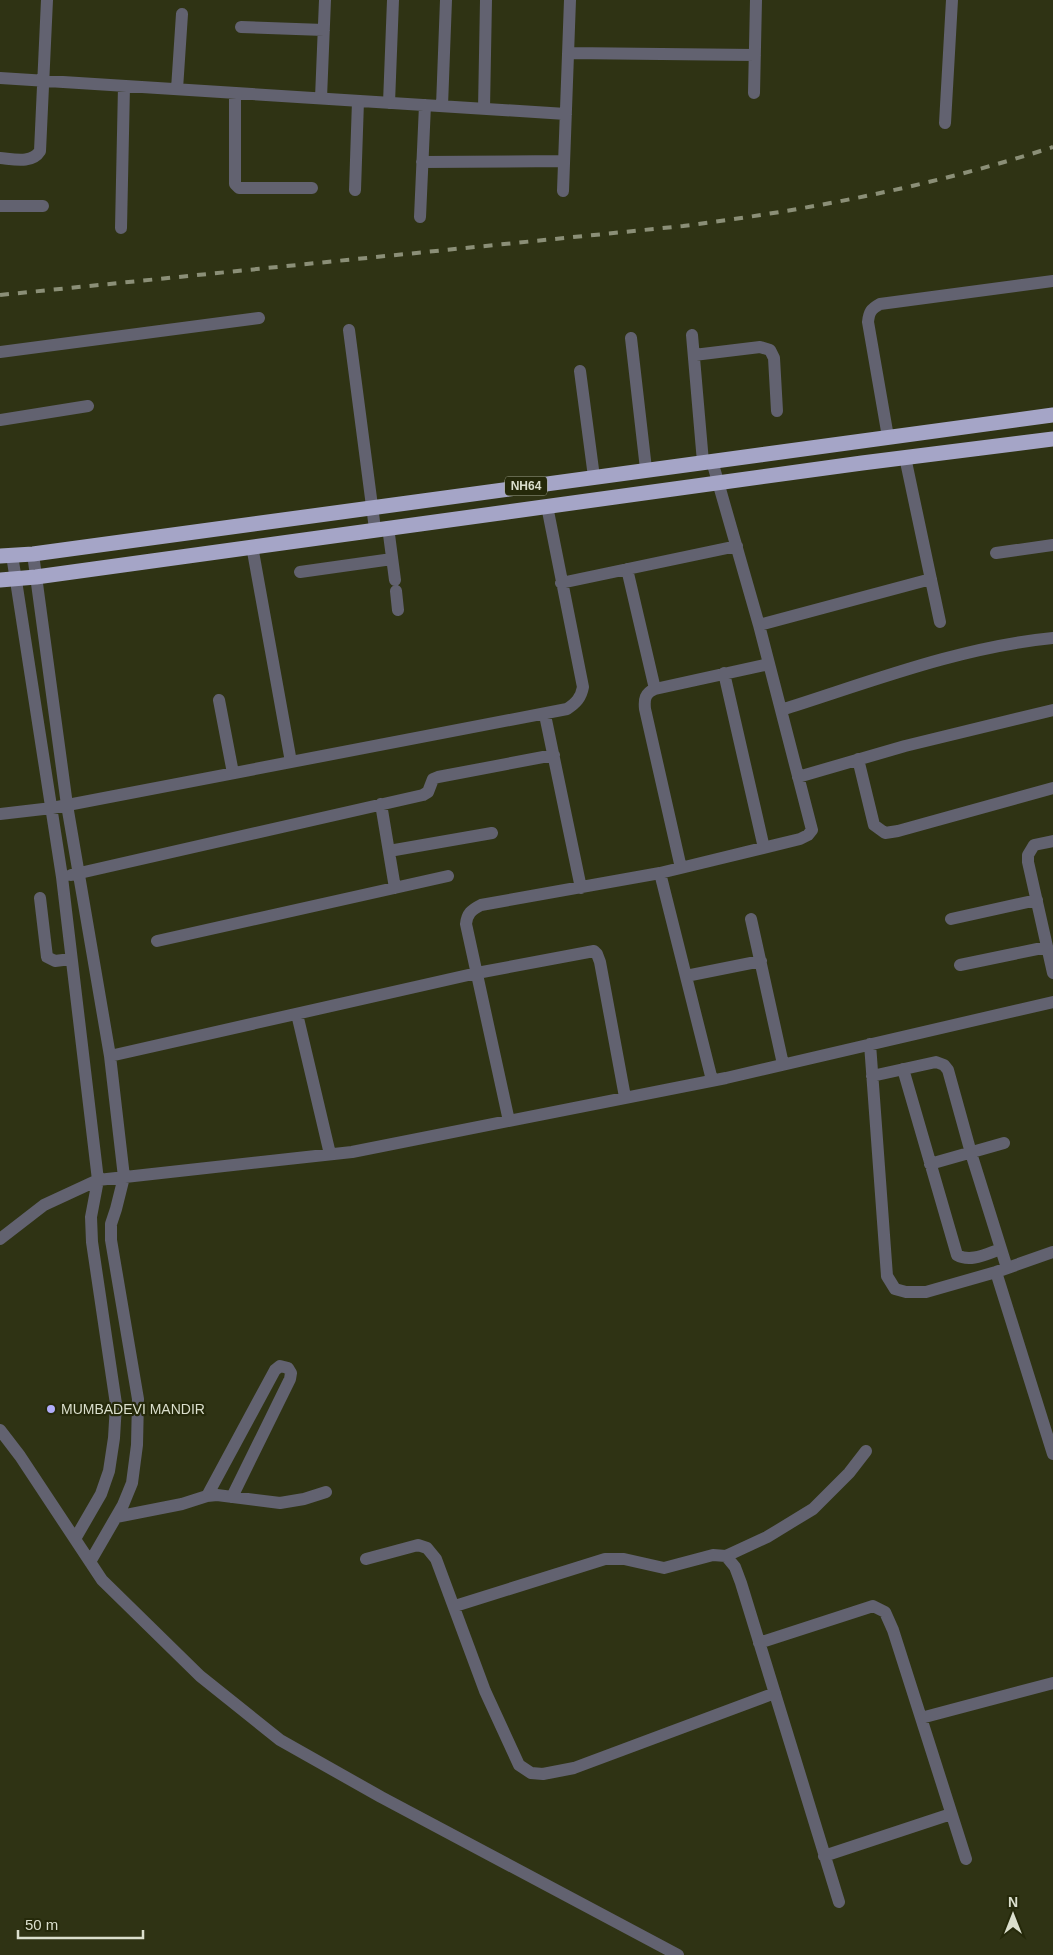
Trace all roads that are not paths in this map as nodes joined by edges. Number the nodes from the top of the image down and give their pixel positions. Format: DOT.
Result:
graph roads {
  1 [pos="47,0"];
  2 [pos="325,0"];
  3 [pos="393,0"];
  4 [pos="446,0"];
  5 [pos="486,0"];
  6 [pos="570,0"];
  7 [pos="756,0"];
  8 [pos="952,0"];
  9 [pos="182,14"];
  10 [pos="241,27"];
  11 [pos="324,30"];
  12 [pos="568,53"];
  13 [pos="754,55"];
  14 [pos="0,78"];
  15 [pos="44,81"];
  16 [pos="124,86"];
  17 [pos="177,89"];
  18 [pos="235,93"];
  19 [pos="754,93"];
  20 [pos="321,98"];
  21 [pos="358,101"];
  22 [pos="389,103"];
  23 [pos="425,105"];
  24 [pos="442,106"];
  25 [pos="484,109"];
  26 [pos="566,114"];
  27 [pos="945,123"];
  28 [pos="0,158"];
  29 [pos="564,161"];
  30 [pos="422,162"];
  31 [pos="312,188"];
  32 [pos="355,190"];
  33 [pos="563,190"];
  34 [pos="0,206"];
  35 [pos="44,206"];
  36 [pos="420,217"];
  37 [pos="120,228"];
  38 [pos="1053,280"];
  39 [pos="258,318"];
  40 [pos="349,330"];
  41 [pos="692,335"];
  42 [pos="631,338"];
  43 [pos="0,352"];
  44 [pos="694,355"];
  45 [pos="580,371"];
  46 [pos="88,406"];
  47 [pos="777,411"];
  48 [pos="1053,415"];
  49 [pos="0,420"];
  50 [pos="888,437"];
  51 [pos="1053,439"];
  52 [pos="905,457"];
  53 [pos="707,461"];
  54 [pos="646,470"];
  55 [pos="594,477"];
  56 [pos="719,482"];
  57 [pos="372,506"];
  58 [pos="547,506"];
  59 [pos="381,528"];
  60 [pos="1053,545"];
  61 [pos="252,546"];
  62 [pos="737,546"];
  63 [pos="996,553"];
  64 [pos="33,554"];
  65 [pos="6,556"];
  66 [pos="392,559"];
  67 [pos="626,569"];
  68 [pos="300,572"];
  69 [pos="36,577"];
  70 [pos="16,578"];
  71 [pos="931,579"];
  72 [pos="0,580"];
  73 [pos="561,583"];
  74 [pos="398,610"];
  75 [pos="940,622"];
  76 [pos="759,625"];
  77 [pos="1053,638"];
  78 [pos="769,664"];
  79 [pos="724,674"];
  80 [pos="655,689"];
  81 [pos="219,700"];
  82 [pos="781,710"];
  83 [pos="1053,710"];
  84 [pos="545,714"];
  85 [pos="554,755"];
  86 [pos="858,760"];
  87 [pos="291,762"];
  88 [pos="233,773"];
  89 [pos="798,777"];
  90 [pos="1053,788"];
  91 [pos="382,804"];
  92 [pos="67,805"];
  93 [pos="52,808"];
  94 [pos="0,814"];
  95 [pos="492,833"];
  96 [pos="1053,841"];
  97 [pos="764,848"];
  98 [pos="389,851"];
  99 [pos="680,868"];
  100 [pos="79,873"];
  101 [pos="660,873"];
  102 [pos="448,876"];
  103 [pos="62,877"];
  104 [pos="394,888"];
  105 [pos="581,888"];
  106 [pos="40,898"];
  107 [pos="1037,900"];
  108 [pos="752,919"];
  109 [pos="951,919"];
  110 [pos="157,941"];
  111 [pos="1049,942"];
  112 [pos="71,958"];
  113 [pos="761,961"];
  114 [pos="960,965"];
  115 [pos="1053,972"];
  116 [pos="477,973"];
  117 [pos="686,976"];
  118 [pos="1053,1002"];
  119 [pos="297,1014"];
  120 [pos="870,1044"];
  121 [pos="110,1056"];
  122 [pos="783,1064"];
  123 [pos="903,1069"];
  124 [pos="872,1076"];
  125 [pos="712,1080"];
  126 [pos="625,1098"];
  127 [pos="509,1121"];
  128 [pos="1004,1143"];
  129 [pos="971,1153"];
  130 [pos="330,1154"];
  131 [pos="930,1164"];
  132 [pos="124,1177"];
  133 [pos="98,1180"];
  134 [pos="0,1238"];
  135 [pos="1001,1248"];
  136 [pos="1053,1252"];
  137 [pos="1002,1270"];
  138 [pos="0,1430"];
  139 [pos="866,1451"];
  140 [pos="1053,1454"];
  141 [pos="326,1492"];
  142 [pos="207,1496"];
  143 [pos="232,1497"];
  144 [pos="116,1517"];
  145 [pos="75,1539"];
  146 [pos="726,1556"];
  147 [pos="366,1559"];
  148 [pos="90,1562"];
  149 [pos="455,1606"];
  150 [pos="759,1643"];
  151 [pos="1053,1683"];
  152 [pos="774,1693"];
  153 [pos="921,1718"];
  154 [pos="952,1814"];
  155 [pos="824,1856"];
  156 [pos="966,1859"];
  157 [pos="839,1902"];
  158 [pos="678,1955"];
  1 -- 15 [label="street"];
  2 -- 11 [label="street"];
  3 -- 22 [label="street"];
  4 -- 24 [label="street"];
  5 -- 25 [label="street"];
  6 -- 12 [label="street"];
  7 -- 13 [label="street"];
  8 -- 27 [label="street"];
  9 -- 17 [label="street"];
  10 -- 11 [label="street"];
  11 -- 20 [label="street"];
  12 -- 13 [label="street"];
  12 -- 26 [label="street"];
  13 -- 19 [label="street"];
  14 -- 15 [label="street"];
  15 -- 16 [label="street"];
  15 -- 28 [label="street"];
  16 -- 17 [label="street"];
  16 -- 37 [label="street"];
  17 -- 18 [label="street"];
  18 -- 20 [label="street"];
  18 -- 31 [label="street"];
  20 -- 21 [label="street"];
  21 -- 22 [label="street"];
  21 -- 32 [label="street"];
  22 -- 23 [label="street"];
  23 -- 24 [label="street"];
  23 -- 30 [label="street"];
  24 -- 25 [label="street"];
  25 -- 26 [label="street"];
  26 -- 29 [label="street"];
  29 -- 30 [label="street"];
  29 -- 33 [label="street"];
  30 -- 36 [label="street"];
  34 -- 35 [label="street"];
  38 -- 50 [label="street"];
  39 -- 43 [label="street"];
  40 -- 57 [label="street"];
  41 -- 44 [label="street"];
  42 -- 54 [label="street"];
  44 -- 47 [label="street"];
  44 -- 53 [label="street"];
  45 -- 55 [label="street"];
  46 -- 49 [label="street"];
  48 -- 50 [label="highway, NH64"];
  50 -- 53 [label="highway, NH64"];
  51 -- 52 [label="highway, NH64"];
  52 -- 56 [label="highway, NH64"];
  52 -- 71 [label="street"];
  53 -- 54 [label="highway, NH64"];
  53 -- 56 [label="street"];
  54 -- 55 [label="highway, NH64"];
  55 -- 57 [label="highway, NH64"];
  56 -- 58 [label="highway, NH64"];
  56 -- 62 [label="street"];
  57 -- 59 [label="street"];
  57 -- 64 [label="highway, NH64"];
  58 -- 59 [label="highway, NH64"];
  58 -- 73 [label="street"];
  59 -- 61 [label="highway, NH64"];
  59 -- 66 [label="street"];
  60 -- 63 [label="street"];
  61 -- 69 [label="highway, NH64"];
  61 -- 87 [label="street"];
  62 -- 67 [label="street"];
  62 -- 76 [label="street"];
  64 -- 65 [label="highway, NH64"];
  64 -- 69 [label="street"];
  65 -- 70 [label="street"];
  66 -- 68 [label="street"];
  66 -- 74 [label="street"];
  67 -- 73 [label="street"];
  67 -- 80 [label="street"];
  69 -- 70 [label="highway, NH64"];
  69 -- 92 [label="street"];
  70 -- 72 [label="highway, NH64"];
  70 -- 93 [label="street"];
  71 -- 75 [label="street"];
  71 -- 76 [label="street"];
  73 -- 84 [label="street"];
  76 -- 78 [label="street"];
  77 -- 82 [label="street"];
  78 -- 79 [label="street"];
  78 -- 82 [label="street"];
  79 -- 80 [label="street"];
  79 -- 97 [label="street"];
  80 -- 99 [label="street"];
  81 -- 88 [label="street"];
  82 -- 89 [label="street"];
  83 -- 86 [label="street"];
  84 -- 85 [label="street"];
  84 -- 87 [label="street"];
  85 -- 91 [label="street"];
  85 -- 105 [label="street"];
  86 -- 89 [label="street"];
  86 -- 90 [label="street"];
  87 -- 88 [label="street"];
  88 -- 92 [label="street"];
  89 -- 97 [label="street"];
  91 -- 98 [label="street"];
  91 -- 100 [label="street"];
  92 -- 93 [label="street"];
  92 -- 100 [label="street"];
  93 -- 94 [label="street"];
  93 -- 103 [label="street"];
  95 -- 98 [label="street"];
  96 -- 107 [label="street"];
  97 -- 99 [label="street"];
  98 -- 104 [label="street"];
  99 -- 101 [label="street"];
  100 -- 103 [label="street"];
  100 -- 121 [label="street"];
  101 -- 105 [label="street"];
  101 -- 117 [label="street"];
  102 -- 104 [label="street"];
  103 -- 112 [label="street"];
  104 -- 110 [label="street"];
  105 -- 116 [label="street"];
  106 -- 112 [label="street"];
  107 -- 109 [label="street"];
  107 -- 111 [label="street"];
  108 -- 113 [label="street"];
  111 -- 114 [label="street"];
  111 -- 115 [label="street"];
  112 -- 133 [label="street"];
  113 -- 117 [label="street"];
  113 -- 122 [label="street"];
  116 -- 119 [label="street"];
  116 -- 126 [label="street"];
  116 -- 127 [label="street"];
  117 -- 125 [label="street"];
  118 -- 120 [label="street"];
  119 -- 121 [label="street"];
  119 -- 130 [label="street"];
  120 -- 122 [label="street"];
  120 -- 124 [label="street"];
  121 -- 132 [label="street"];
  122 -- 125 [label="street"];
  123 -- 124 [label="street"];
  123 -- 129 [label="street"];
  123 -- 131 [label="street"];
  124 -- 137 [label="street"];
  125 -- 126 [label="street"];
  126 -- 127 [label="street"];
  127 -- 130 [label="street"];
  128 -- 129 [label="street"];
  129 -- 131 [label="street"];
  129 -- 135 [label="street"];
  130 -- 132 [label="street"];
  131 -- 135 [label="street"];
  132 -- 133 [label="street"];
  132 -- 144 [label="street"];
  133 -- 134 [label="street"];
  133 -- 145 [label="street"];
  135 -- 137 [label="street"];
  136 -- 137 [label="street"];
  137 -- 140 [label="street"];
  138 -- 145 [label="street"];
  139 -- 146 [label="street"];
  141 -- 143 [label="street"];
  142 -- 143 [label="street"];
  142 -- 143 [label="street"];
  142 -- 144 [label="street"];
  144 -- 148 [label="street"];
  145 -- 148 [label="street"];
  146 -- 149 [label="street"];
  146 -- 150 [label="street"];
  147 -- 149 [label="street"];
  148 -- 158 [label="street"];
  149 -- 152 [label="street"];
  150 -- 152 [label="street"];
  150 -- 153 [label="street"];
  151 -- 153 [label="street"];
  152 -- 155 [label="street"];
  153 -- 154 [label="street"];
  154 -- 155 [label="street"];
  154 -- 156 [label="street"];
  155 -- 157 [label="street"];
}
